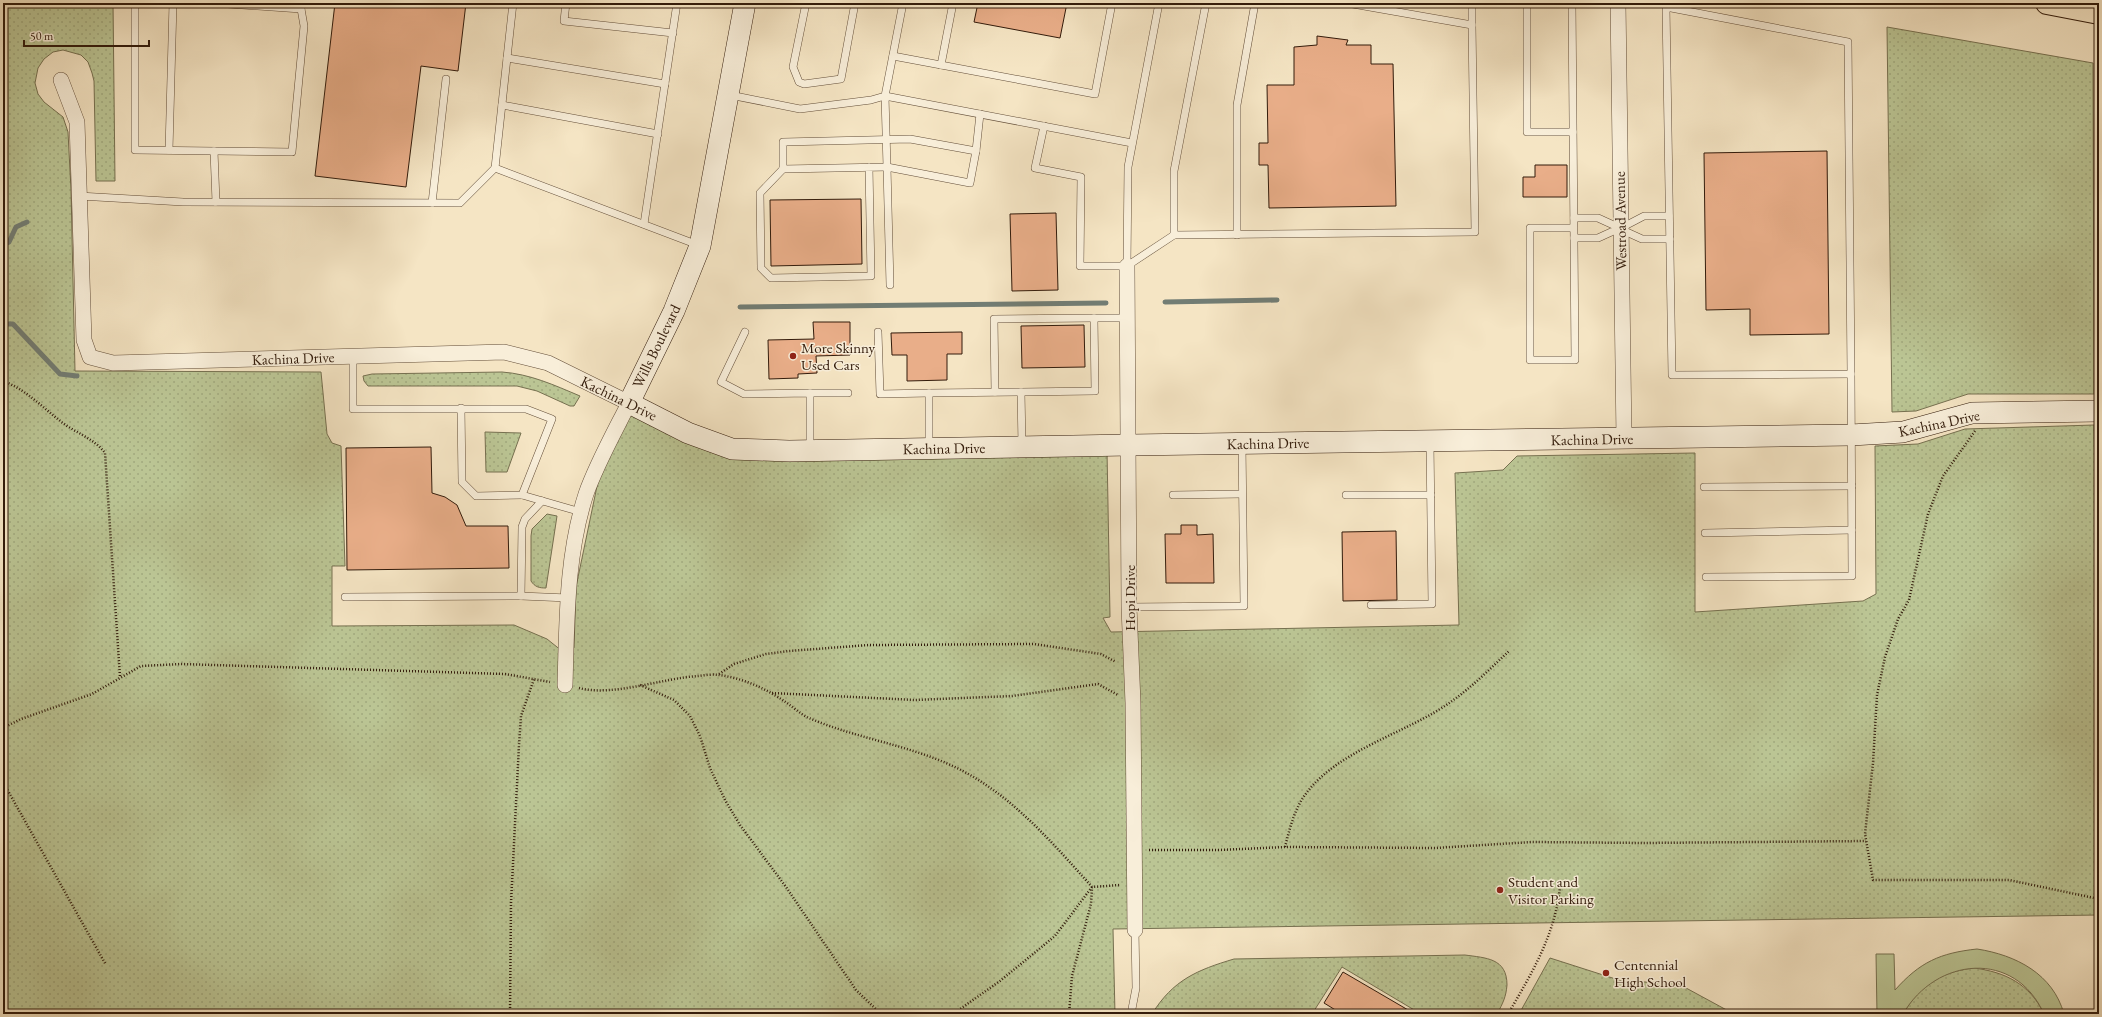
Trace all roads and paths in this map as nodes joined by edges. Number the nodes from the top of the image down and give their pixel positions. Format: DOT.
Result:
graph roads {
  1 [pos="135,3"];
  2 [pos="173,3"];
  3 [pos="214,3"];
  4 [pos="513,3"];
  5 [pos="566,3"];
  6 [pos="677,3"];
  7 [pos="745,3"];
  8 [pos="806,3"];
  9 [pos="855,3"];
  10 [pos="904,3"];
  11 [pos="953,3"];
  12 [pos="1112,3"];
  13 [pos="1159,3"];
  14 [pos="1206,3"];
  15 [pos="1255,3"];
  16 [pos="1347,3"];
  17 [pos="1472,3"];
  18 [pos="1527,3"];
  19 [pos="1572,3"];
  20 [pos="1618,3"];
  21 [pos="2047,3"];
  22 [pos="301,6"];
  23 [pos="2099,13"];
  24 [pos="1472,25"];
  25 [pos="673,33"];
  26 [pos="893,56"];
  27 [pos="507,58"];
  28 [pos="941,65"];
  29 [pos="446,79"];
  30 [pos="61,80"];
  31 [pos="665,84"];
  32 [pos="728,95"];
  33 [pos="885,96"];
  34 [pos="502,104"];
  35 [pos="980,114"];
  36 [pos="1044,126"];
  37 [pos="1573,132"];
  38 [pos="658,134"];
  39 [pos="887,139"];
  40 [pos="1132,143"];
  41 [pos="169,150"];
  42 [pos="214,151"];
  43 [pos="976,151"];
  44 [pos="869,167"];
  45 [pos="887,167"];
  46 [pos="495,168"];
  47 [pos="784,169"];
  48 [pos="79,196"];
  49 [pos="216,202"];
  50 [pos="432,203"];
  51 [pos="1669,216"];
  52 [pos="1574,218"];
  53 [pos="644,224"];
  54 [pos="1574,228"];
  55 [pos="1620,228"];
  56 [pos="1174,235"];
  57 [pos="1237,235"];
  58 [pos="1574,238"];
  59 [pos="1670,239"];
  60 [pos="700,246"];
  61 [pos="1127,266"];
  62 [pos="890,285"];
  63 [pos="1094,318"];
  64 [pos="1127,318"];
  65 [pos="745,332"];
  66 [pos="878,332"];
  67 [pos="353,356"];
  68 [pos="1851,374"];
  69 [pos="3,381"];
  70 [pos="995,392"];
  71 [pos="1021,392"];
  72 [pos="810,393"];
  73 [pos="848,393"];
  74 [pos="929,393"];
  75 [pos="629,403"];
  76 [pos="461,408"];
  77 [pos="2099,411"];
  78 [pos="1988,413"];
  79 [pos="1852,435"];
  80 [pos="1624,438"];
  81 [pos="1430,441"];
  82 [pos="1242,443"];
  83 [pos="1129,444"];
  84 [pos="1022,447"];
  85 [pos="930,448"];
  86 [pos="810,451"];
  87 [pos="1852,486"];
  88 [pos="1704,487"];
  89 [pos="1242,494"];
  90 [pos="522,495"];
  91 [pos="1172,495"];
  92 [pos="1346,495"];
  93 [pos="1431,495"];
  94 [pos="542,501"];
  95 [pos="581,512"];
  96 [pos="2099,512"];
  97 [pos="2099,520"];
  98 [pos="1852,530"];
  99 [pos="1705,533"];
  100 [pos="1706,577"];
  101 [pos="521,596"];
  102 [pos="345,597"];
  103 [pos="568,598"];
  104 [pos="1371,605"];
  105 [pos="1129,607"];
  106 [pos="1509,651"];
  107 [pos="1130,669"];
  108 [pos="718,675"];
  109 [pos="120,677"];
  110 [pos="534,678"];
  111 [pos="565,685"];
  112 [pos="640,685"];
  113 [pos="770,693"];
  114 [pos="1133,703"];
  115 [pos="3,728"];
  116 [pos="3,782"];
  117 [pos="1866,841"];
  118 [pos="1285,847"];
  119 [pos="1134,851"];
  120 [pos="1134,884"];
  121 [pos="1092,887"];
  122 [pos="1560,887"];
  123 [pos="2099,899"];
  124 [pos="1135,930"];
  125 [pos="106,965"];
  126 [pos="510,1014"];
  127 [pos="881,1014"];
  128 [pos="953,1014"];
  129 [pos="1069,1014"];
  130 [pos="1131,1014"];
  131 [pos="1508,1014"];
  1 -- 41 [label="lane"];
  2 -- 41 [label="lane"];
  3 -- 22 [label="lane"];
  4 -- 27 [label="lane"];
  5 -- 25 [label="lane"];
  6 -- 25 [label="lane"];
  7 -- 32 [label="street, Wills Boulevard"];
  8 -- 9 [label="lane"];
  10 -- 26 [label="lane"];
  11 -- 28 [label="lane"];
  12 -- 28 [label="lane"];
  13 -- 40 [label="lane"];
  14 -- 56 [label="lane"];
  15 -- 57 [label="lane"];
  16 -- 24 [label="lane"];
  17 -- 24 [label="lane"];
  18 -- 37 [label="lane"];
  19 -- 37 [label="lane"];
  20 -- 55 [label="street, Westroad Avenue"];
  21 -- 23 [label="highway"];
  22 -- 42 [label="lane"];
  24 -- 57 [label="lane"];
  25 -- 31 [label="lane"];
  26 -- 28 [label="lane"];
  26 -- 33 [label="lane"];
  27 -- 31 [label="lane"];
  27 -- 34 [label="lane"];
  29 -- 50 [label="lane"];
  30 -- 48 [label="street, Kachina Drive"];
  31 -- 38 [label="lane"];
  32 -- 33 [label="lane"];
  32 -- 60 [label="street, Wills Boulevard"];
  33 -- 35 [label="lane"];
  33 -- 39 [label="lane"];
  34 -- 38 [label="lane"];
  34 -- 46 [label="lane"];
  35 -- 36 [label="lane"];
  35 -- 43 [label="lane"];
  36 -- 40 [label="lane"];
  36 -- 61 [label="lane"];
  37 -- 52 [label="lane"];
  38 -- 53 [label="lane"];
  39 -- 43 [label="lane"];
  39 -- 45 [label="lane"];
  39 -- 47 [label="lane"];
  40 -- 61 [label="lane"];
  41 -- 42 [label="lane"];
  42 -- 49 [label="lane"];
  43 -- 45 [label="lane"];
  44 -- 45 [label="lane"];
  44 -- 47 [label="lane"];
  44 -- 47 [label="lane"];
  45 -- 62 [label="lane"];
  46 -- 50 [label="lane"];
  46 -- 53 [label="lane"];
  48 -- 49 [label="lane"];
  48 -- 67 [label="street, Kachina Drive"];
  49 -- 50 [label="lane"];
  51 -- 55 [label="lane"];
  51 -- 59 [label="lane"];
  51 -- 68 [label="lane"];
  52 -- 54 [label="lane"];
  52 -- 55 [label="lane"];
  53 -- 60 [label="lane"];
  54 -- 58 [label="lane"];
  54 -- 58 [label="lane"];
  55 -- 58 [label="lane"];
  55 -- 59 [label="lane"];
  55 -- 80 [label="street, Westroad Avenue"];
  56 -- 57 [label="lane"];
  56 -- 61 [label="lane"];
  59 -- 68 [label="lane"];
  60 -- 75 [label="street, Wills Boulevard"];
  61 -- 64 [label="street, Hopi Drive"];
  63 -- 64 [label="lane"];
  63 -- 70 [label="lane"];
  63 -- 71 [label="lane"];
  64 -- 83 [label="street, Hopi Drive"];
  65 -- 72 [label="lane"];
  66 -- 74 [label="lane"];
  67 -- 75 [label="street, Kachina Drive"];
  67 -- 76 [label="lane"];
  68 -- 79 [label="lane"];
  69 -- 109 [label="path"];
  70 -- 71 [label="lane"];
  70 -- 74 [label="lane"];
  71 -- 84 [label="lane"];
  72 -- 73 [label="lane"];
  72 -- 86 [label="lane"];
  74 -- 85 [label="lane"];
  75 -- 86 [label="street, Kachina Drive"];
  75 -- 95 [label="street, Wills Boulevard"];
  76 -- 90 [label="lane"];
  76 -- 90 [label="lane"];
  77 -- 78 [label="street, Kachina Drive"];
  78 -- 79 [label="street, Kachina Drive"];
  78 -- 117 [label="path"];
  79 -- 80 [label="street, Kachina Drive"];
  79 -- 87 [label="lane"];
  80 -- 81 [label="street, Kachina Drive"];
  81 -- 82 [label="street, Kachina Drive"];
  81 -- 93 [label="lane"];
  82 -- 83 [label="street, Kachina Drive"];
  82 -- 89 [label="lane"];
  83 -- 84 [label="street, Kachina Drive"];
  83 -- 105 [label="street, Hopi Drive"];
  84 -- 85 [label="street, Kachina Drive"];
  85 -- 86 [label="street, Kachina Drive"];
  87 -- 88 [label="lane"];
  87 -- 98 [label="lane"];
  89 -- 91 [label="lane"];
  89 -- 105 [label="lane"];
  90 -- 94 [label="lane"];
  92 -- 93 [label="lane"];
  93 -- 104 [label="lane"];
  94 -- 95 [label="lane"];
  94 -- 101 [label="lane"];
  95 -- 103 [label="street, Wills Boulevard"];
  96 -- 97 [label="lane"];
  98 -- 99 [label="lane"];
  98 -- 100 [label="lane"];
  101 -- 102 [label="lane"];
  101 -- 103 [label="lane"];
  103 -- 111 [label="street, Wills Boulevard"];
  105 -- 107 [label="street, Hopi Drive"];
  106 -- 118 [label="path"];
  107 -- 108 [label="path"];
  107 -- 114 [label="street, Hopi Drive"];
  108 -- 112 [label="path"];
  108 -- 113 [label="path"];
  109 -- 110 [label="path"];
  109 -- 115 [label="path"];
  110 -- 111 [label="path"];
  110 -- 126 [label="path"];
  111 -- 112 [label="path"];
  112 -- 127 [label="path"];
  113 -- 114 [label="path"];
  113 -- 121 [label="path"];
  114 -- 119 [label="street, Hopi Drive"];
  116 -- 125 [label="path"];
  117 -- 118 [label="path"];
  117 -- 123 [label="path"];
  118 -- 119 [label="path"];
  119 -- 120 [label="street, Hopi Drive"];
  120 -- 121 [label="path"];
  120 -- 124 [label="street, Hopi Drive"];
  121 -- 128 [label="path"];
  121 -- 129 [label="path"];
  122 -- 131 [label="path"];
  124 -- 130 [label="lane"];
}
